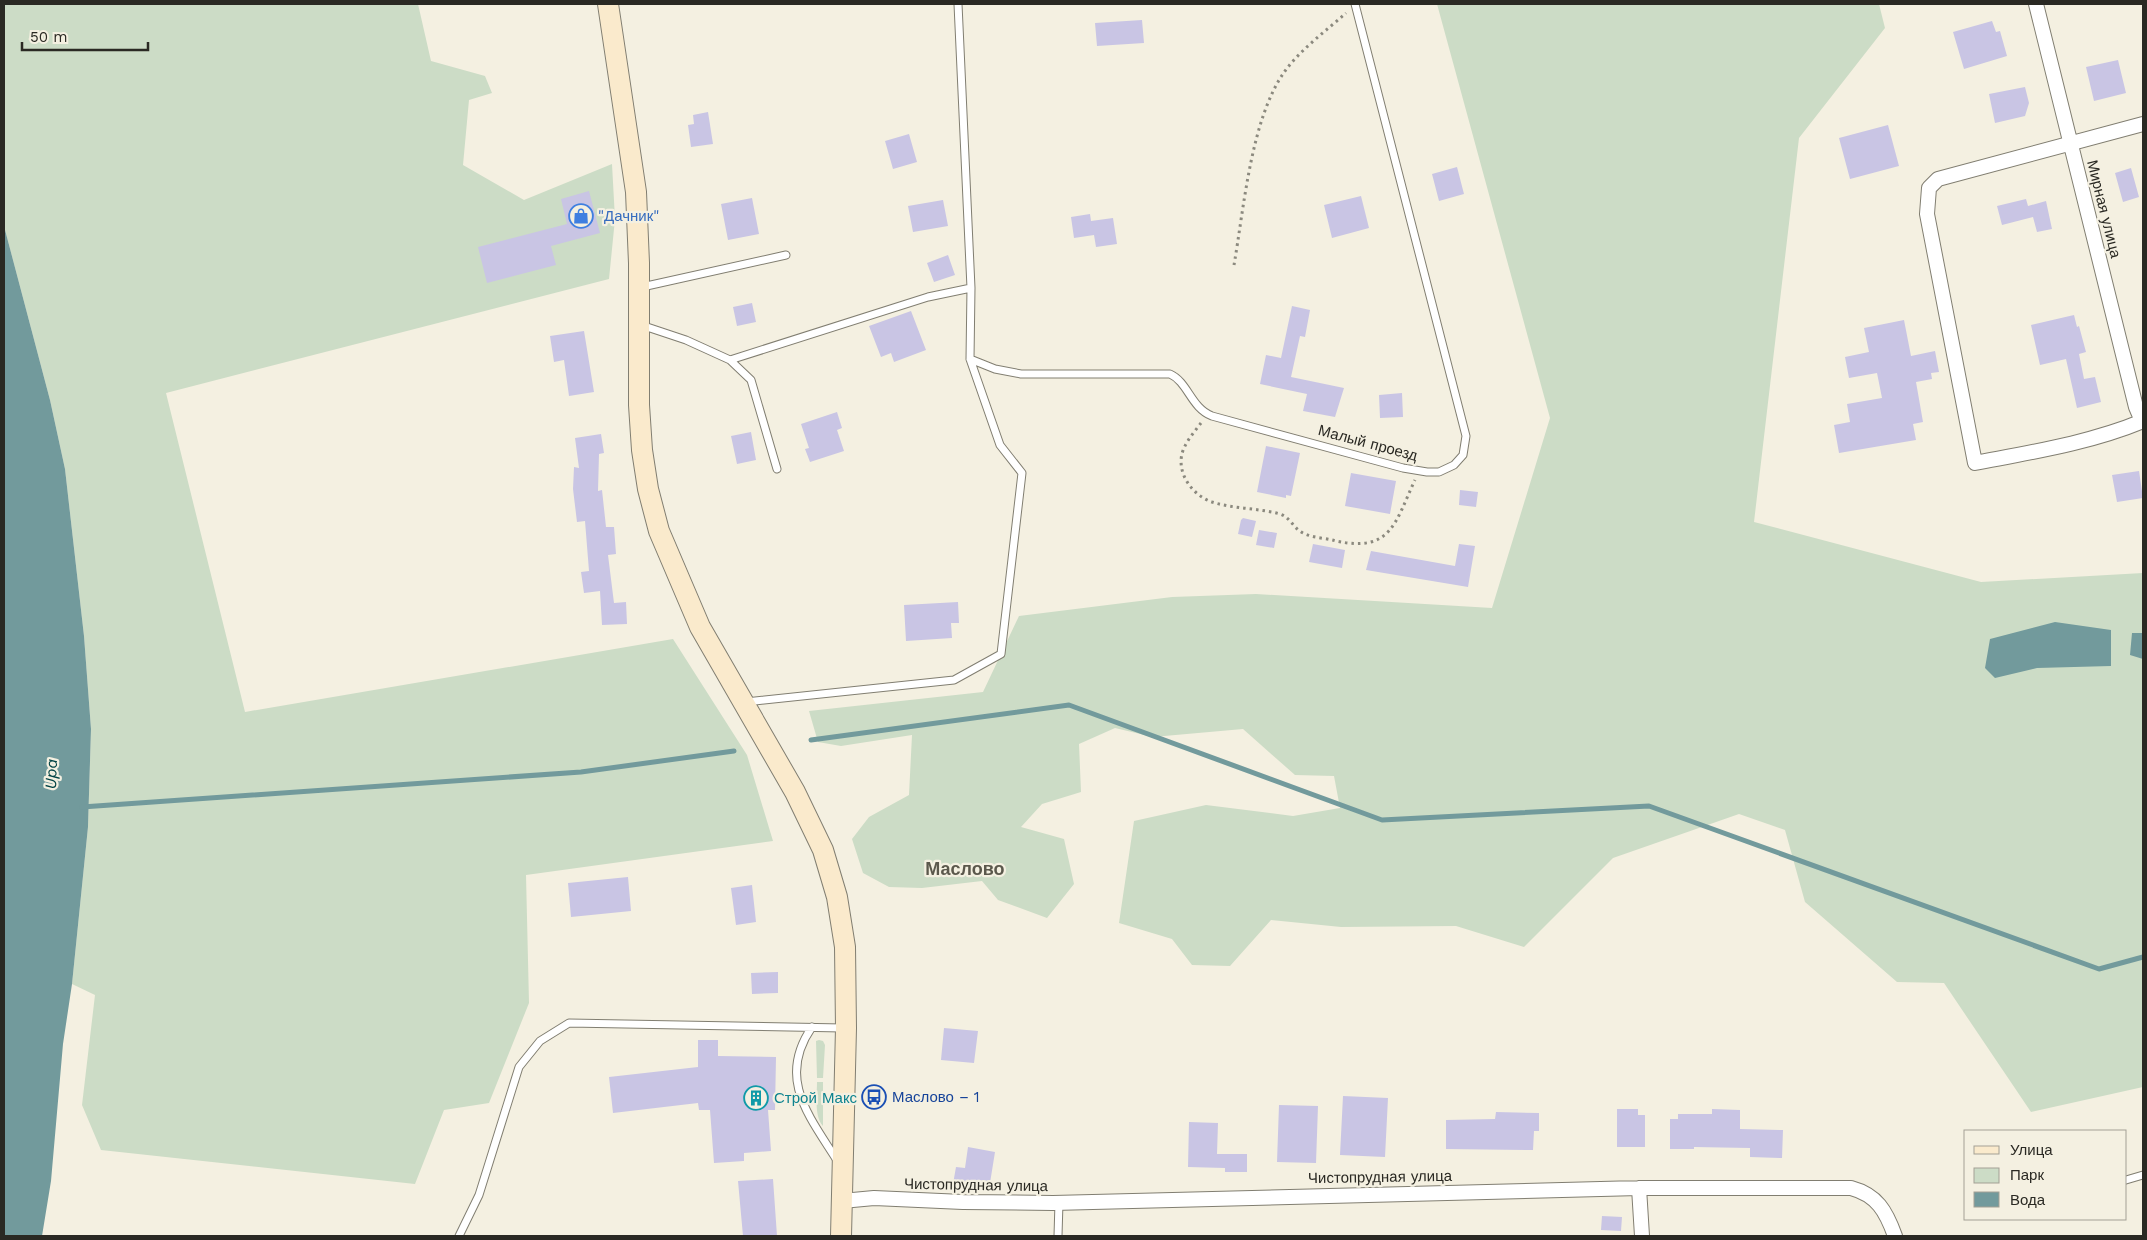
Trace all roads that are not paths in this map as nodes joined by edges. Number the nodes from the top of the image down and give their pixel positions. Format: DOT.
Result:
graph roads {
  1 [pos="608,4"];
  2 [pos="958,4"];
  3 [pos="2036,4"];
  4 [pos="1355,5"];
  5 [pos="2143,124"];
  6 [pos="2071,143"];
  7 [pos="786,255"];
  8 [pos="639,288"];
  9 [pos="971,288"];
  10 [pos="639,324"];
  11 [pos="970,359"];
  12 [pos="730,360"];
  13 [pos="2143,421"];
  14 [pos="776,469"];
  15 [pos="743,702"];
  16 [pos="812,1027"];
  17 [pos="846,1028"];
  18 [pos="842,1169"];
  19 [pos="2143,1175"];
  20 [pos="2127,1180"];
  21 [pos="1639,1188"];
  22 [pos="842,1200"];
  23 [pos="1059,1202"];
  24 [pos="460,1236"];
  25 [pos="841,1236"];
  26 [pos="1058,1236"];
  27 [pos="1642,1236"];
  28 [pos="1895,1236"];
  1 -- 8 [label="main road"];
  2 -- 9 [label="lane"];
  3 -- 6 [label="street, Мирная улица"];
  4 -- 11 [label="lane, Малый проезд"];
  5 -- 6 [label="street"];
  6 -- 13 [label="street, Мирная улица"];
  6 -- 13 [label="street"];
  7 -- 8 [label="lane"];
  8 -- 10 [label="main road"];
  9 -- 11 [label="lane"];
  9 -- 12 [label="lane"];
  10 -- 12 [label="lane"];
  10 -- 15 [label="main road"];
  11 -- 15 [label="lane"];
  12 -- 14 [label="lane"];
  15 -- 17 [label="main road"];
  16 -- 17 [label="lane"];
  16 -- 18 [label="lane"];
  16 -- 24 [label="lane"];
  17 -- 18 [label="main road"];
  18 -- 22 [label="main road"];
  19 -- 20 [label="lane"];
  21 -- 23 [label="street, Чистопрудная улица"];
  21 -- 27 [label="street"];
  21 -- 28 [label="street, Чистопрудная улица"];
  22 -- 23 [label="street, Чистопрудная улица"];
  22 -- 25 [label="main road"];
  23 -- 26 [label="lane"];
}
